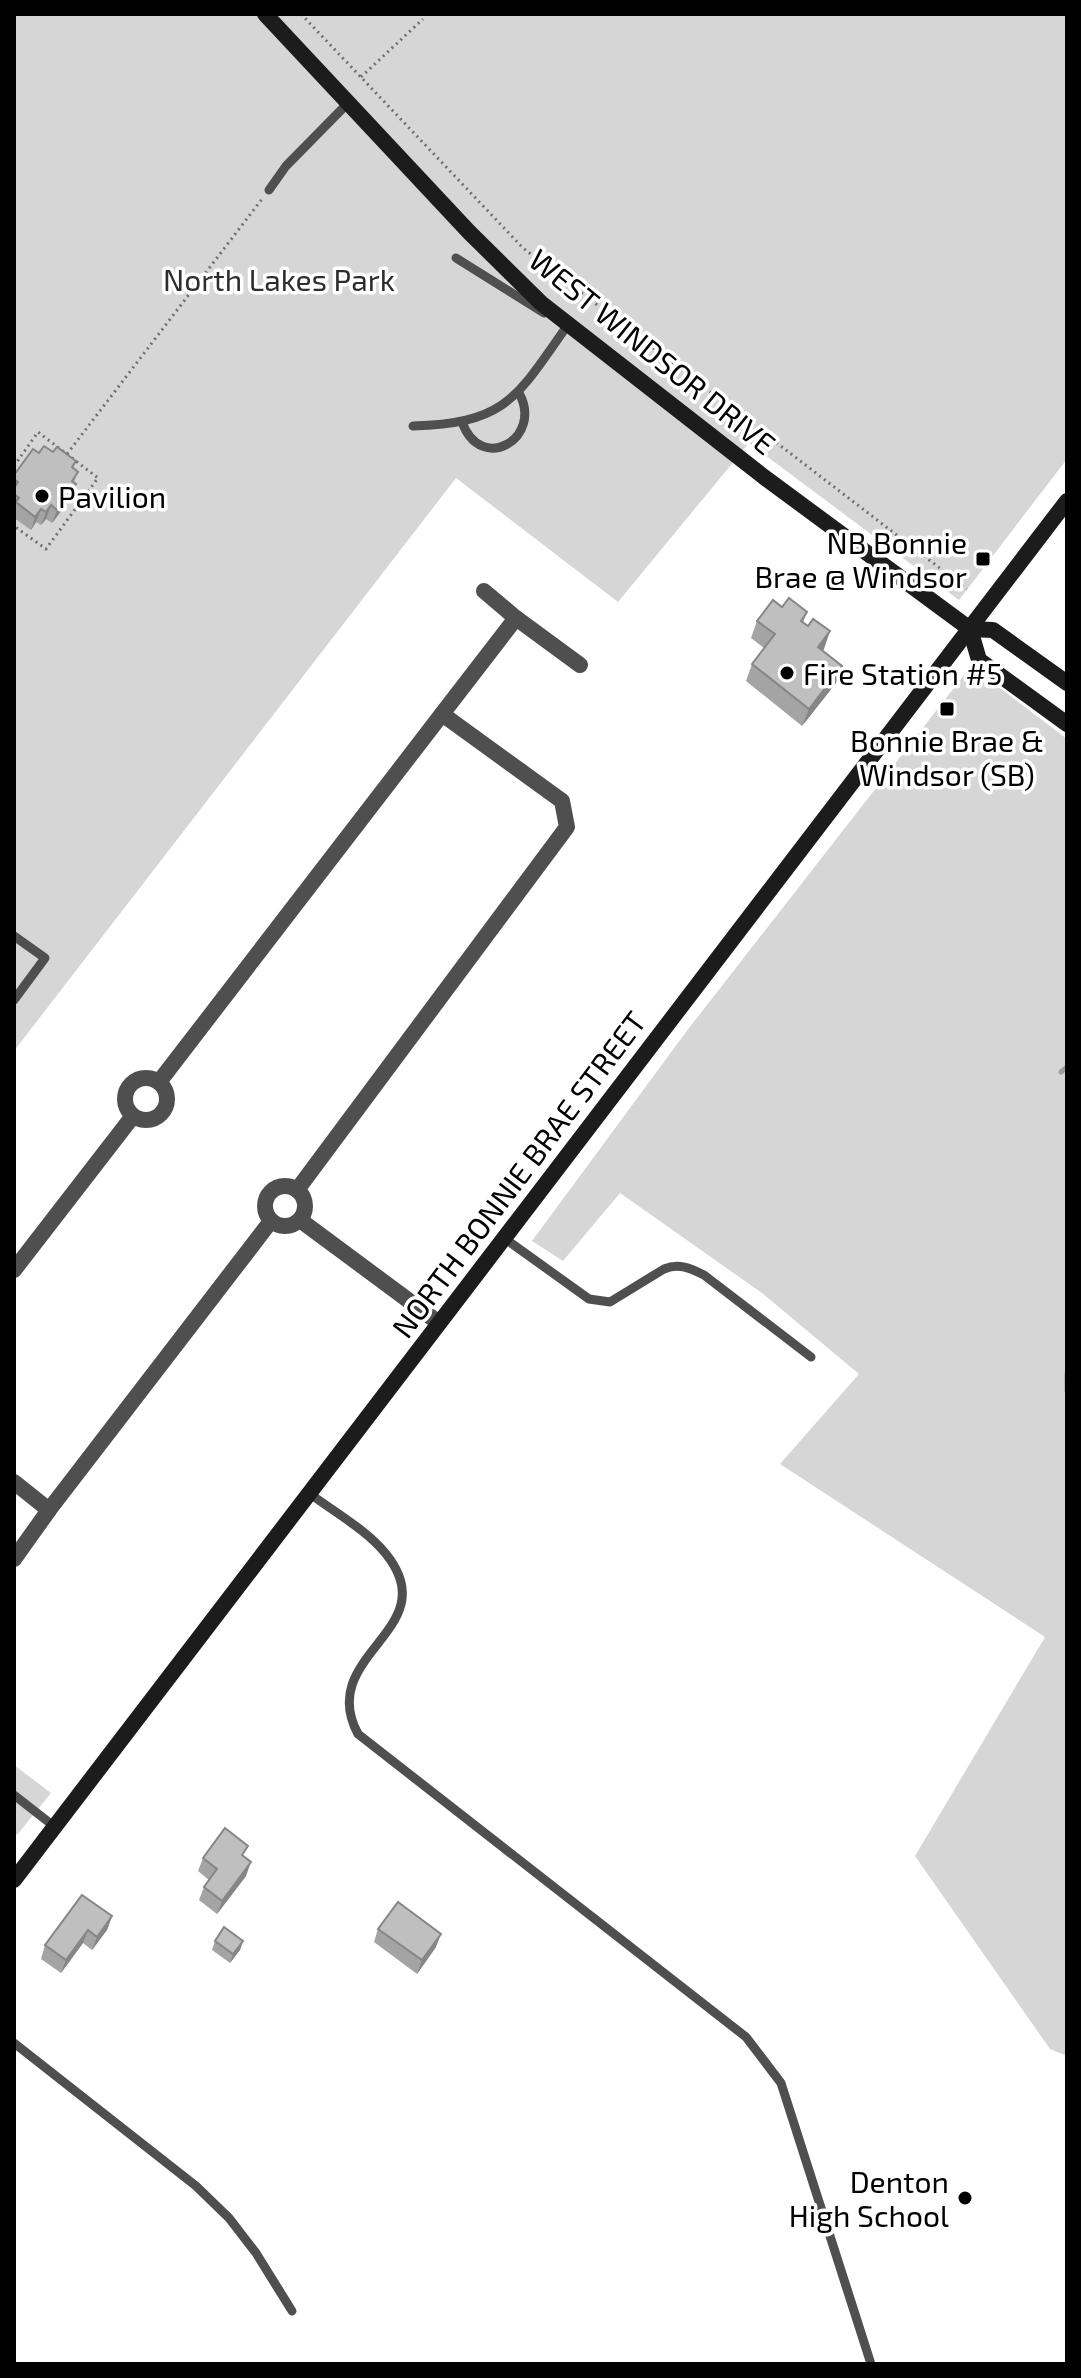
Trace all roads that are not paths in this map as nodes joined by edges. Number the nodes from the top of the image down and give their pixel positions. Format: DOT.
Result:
graph roads {
  1 [pos="265,14"];
  2 [pos="348,103"];
  3 [pos="269,190"];
  4 [pos="456,258"];
  5 [pos="567,326"];
  6 [pos="519,393"];
  7 [pos="462,422"];
  8 [pos="413,426"];
  9 [pos="1067,501"];
  10 [pos="484,591"];
  11 [pos="516,618"];
  12 [pos="970,629"];
  13 [pos="580,665"];
  14 [pos="1067,683"];
  15 [pos="442,714"];
  16 [pos="1067,724"];
  17 [pos="14,936"];
  18 [pos="14,1000"];
  19 [pos="159,1082"];
  20 [pos="133,1116"];
  21 [pos="297,1190"];
  22 [pos="300,1220"];
  23 [pos="271,1221"];
  24 [pos="504,1238"];
  25 [pos="14,1270"];
  26 [pos="439,1323"];
  27 [pos="811,1357"];
  28 [pos="14,1482"];
  29 [pos="309,1493"];
  30 [pos="49,1510"];
  31 [pos="14,1559"];
  32 [pos="14,1795"];
  33 [pos="55,1827"];
  34 [pos="14,1880"];
  35 [pos="14,2043"];
  36 [pos="292,2311"];
  37 [pos="871,2364"];
  1 -- 2 [label="main road, WEST WINDSOR DRIVE"];
  2 -- 3 [label="lane"];
  2 -- 5 [label="main road, WEST WINDSOR DRIVE"];
  4 -- 5 [label="lane"];
  5 -- 6 [label="lane"];
  5 -- 12 [label="main road, WEST WINDSOR DRIVE"];
  6 -- 7 [label="lane"];
  6 -- 7 [label="lane"];
  7 -- 8 [label="lane"];
  9 -- 12 [label="main road, NORTH BONNIE BRAE STREET"];
  10 -- 11 [label="street"];
  11 -- 13 [label="street"];
  11 -- 15 [label="street"];
  12 -- 14 [label="main road, WEST WINDSOR DRIVE"];
  12 -- 16 [label="main road, WEST WINDSOR DRIVE"];
  12 -- 24 [label="main road, NORTH BONNIE BRAE STREET"];
  15 -- 19 [label="street"];
  15 -- 21 [label="street"];
  17 -- 18 [label="lane"];
  19 -- 20 [label="street"];
  19 -- 20 [label="street"];
  20 -- 25 [label="street"];
  21 -- 22 [label="street"];
  21 -- 23 [label="street"];
  22 -- 23 [label="street"];
  22 -- 26 [label="street"];
  23 -- 30 [label="street"];
  24 -- 26 [label="main road, NORTH BONNIE BRAE STREET"];
  24 -- 27 [label="lane"];
  26 -- 29 [label="main road, NORTH BONNIE BRAE STREET"];
  28 -- 30 [label="street"];
  29 -- 33 [label="main road, NORTH BONNIE BRAE STREET"];
  29 -- 37 [label="lane"];
  30 -- 31 [label="street"];
  32 -- 33 [label="lane"];
  33 -- 34 [label="main road, NORTH BONNIE BRAE STREET"];
  35 -- 36 [label="lane"];
}
